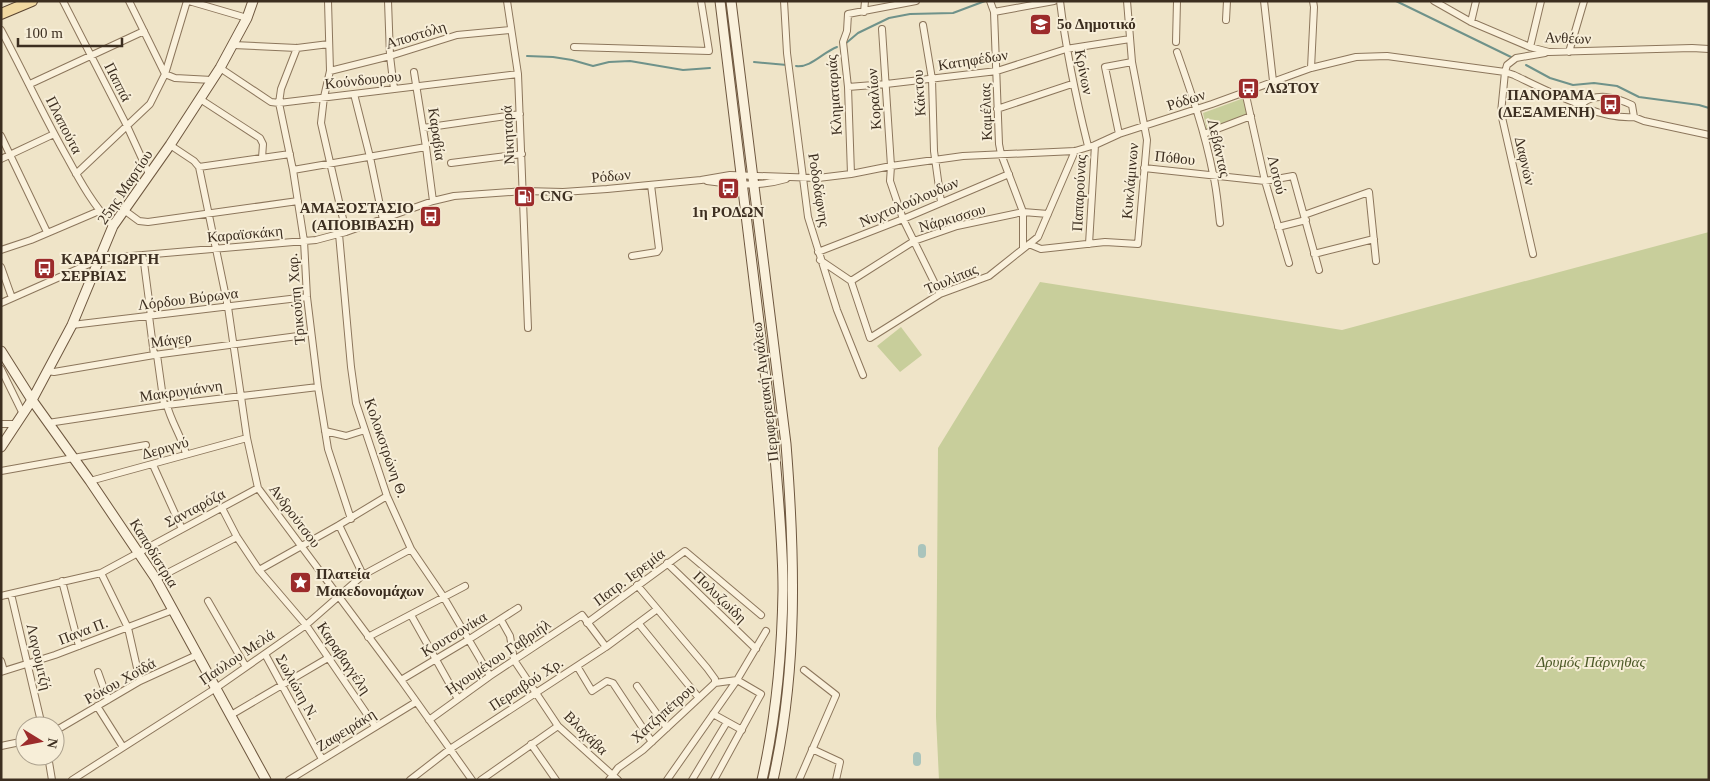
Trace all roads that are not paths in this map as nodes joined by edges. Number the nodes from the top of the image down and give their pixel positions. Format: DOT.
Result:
graph roads {
  1 [pos="32,1"];
  2 [pos="62,1"];
  3 [pos="129,1"];
  4 [pos="188,1"];
  5 [pos="253,1"];
  6 [pos="328,1"];
  7 [pos="388,1"];
  8 [pos="507,1"];
  9 [pos="701,1"];
  10 [pos="720,1"];
  11 [pos="731,1"];
  12 [pos="784,1"];
  13 [pos="865,1"];
  14 [pos="916,1"];
  15 [pos="990,1"];
  16 [pos="1054,1"];
  17 [pos="1060,1"];
  18 [pos="1127,1"];
  19 [pos="1177,1"];
  20 [pos="1227,1"];
  21 [pos="1264,1"];
  22 [pos="1313,1"];
  23 [pos="1476,1"];
  24 [pos="1541,1"];
  25 [pos="1584,1"];
  26 [pos="1435,3"];
  27 [pos="1025,4"];
  28 [pos="864,12"];
  29 [pos="994,12"];
  30 [pos="1,14"];
  31 [pos="247,18"];
  32 [pos="1226,20"];
  33 [pos="1472,22"];
  34 [pos="923,25"];
  35 [pos="882,29"];
  36 [pos="1,30"];
  37 [pos="511,30"];
  38 [pos="144,31"];
  39 [pos="1130,40"];
  40 [pos="1176,42"];
  41 [pos="329,44"];
  42 [pos="233,45"];
  43 [pos="574,47"];
  44 [pos="1530,47"];
  45 [pos="298,48"];
  46 [pos="1066,49"];
  47 [pos="1709,49"];
  48 [pos="1177,52"];
  49 [pos="1549,52"];
  50 [pos="1569,52"];
  51 [pos="90,55"];
  52 [pos="390,56"];
  53 [pos="1132,62"];
  54 [pos="220,68"];
  55 [pos="1311,68"];
  56 [pos="330,70"];
  57 [pos="997,71"];
  58 [pos="414,72"];
  59 [pos="1504,72"];
  60 [pos="165,74"];
  61 [pos="518,74"];
  62 [pos="932,79"];
  63 [pos="212,80"];
  64 [pos="1272,81"];
  65 [pos="30,84"];
  66 [pos="886,84"];
  67 [pos="1072,84"];
  68 [pos="417,87"];
  69 [pos="848,87"];
  70 [pos="394,89"];
  71 [pos="1245,91"];
  72 [pos="354,94"];
  73 [pos="324,97"];
  74 [pos="200,99"];
  75 [pos="279,103"];
  76 [pos="1582,104"];
  77 [pos="1197,108"];
  78 [pos="997,109"];
  79 [pos="520,114"];
  80 [pos="1251,116"];
  81 [pos="1634,116"];
  82 [pos="126,126"];
  83 [pos="1144,127"];
  84 [pos="423,128"];
  85 [pos="54,134"];
  86 [pos="1119,134"];
  87 [pos="1204,134"];
  88 [pos="1709,135"];
  89 [pos="1,136"];
  90 [pos="170,145"];
  91 [pos="1091,146"];
  92 [pos="426,147"];
  93 [pos="1075,151"];
  94 [pos="290,154"];
  95 [pos="522,154"];
  96 [pos="1001,154"];
  97 [pos="10,156"];
  98 [pos="370,157"];
  99 [pos="262,158"];
  100 [pos="1,160"];
  101 [pos="936,160"];
  102 [pos="331,163"];
  103 [pos="451,163"];
  104 [pos="891,166"];
  105 [pos="199,167"];
  106 [pos="1144,168"];
  107 [pos="293,170"];
  108 [pos="76,174"];
  109 [pos="149,174"];
  110 [pos="851,174"];
  111 [pos="1009,174"];
  112 [pos="741,175"];
  113 [pos="752,175"];
  114 [pos="1214,175"];
  115 [pos="790,178"];
  116 [pos="803,178"];
  117 [pos="701,180"];
  118 [pos="1265,181"];
  119 [pos="651,185"];
  120 [pos="743,186"];
  121 [pos="754,186"];
  122 [pos="524,191"];
  123 [pos="298,201"];
  124 [pos="433,201"];
  125 [pos="941,202"];
  126 [pos="124,210"];
  127 [pos="99,211"];
  128 [pos="1024,212"];
  129 [pos="209,213"];
  130 [pos="1048,214"];
  131 [pos="1305,217"];
  132 [pos="903,219"];
  133 [pos="383,220"];
  134 [pos="1220,223"];
  135 [pos="112,226"];
  136 [pos="1278,227"];
  137 [pos="47,232"];
  138 [pos="346,232"];
  139 [pos="338,234"];
  140 [pos="1374,239"];
  141 [pos="304,241"];
  142 [pos="914,241"];
  143 [pos="1089,244"];
  144 [pos="1026,246"];
  145 [pos="216,249"];
  146 [pos="1,250"];
  147 [pos="1314,254"];
  148 [pos="1533,254"];
  149 [pos="143,255"];
  150 [pos="632,256"];
  151 [pos="819,256"];
  152 [pos="98,260"];
  153 [pos="1376,261"];
  154 [pos="1289,263"];
  155 [pos="1,267"];
  156 [pos="1319,270"];
  157 [pos="851,281"];
  158 [pos="940,294"];
  159 [pos="308,297"];
  160 [pos="12,298"];
  161 [pos="1,303"];
  162 [pos="228,307"];
  163 [pos="150,316"];
  164 [pos="72,325"];
  165 [pos="528,328"];
  166 [pos="298,336"];
  167 [pos="234,344"];
  168 [pos="1,351"];
  169 [pos="156,355"];
  170 [pos="1,369"];
  171 [pos="47,371"];
  172 [pos="863,375"];
  173 [pos="318,387"];
  174 [pos="240,396"];
  175 [pos="32,400"];
  176 [pos="165,405"];
  177 [pos="23,414"];
  178 [pos="48,423"];
  179 [pos="1,424"];
  180 [pos="17,424"];
  181 [pos="365,430"];
  182 [pos="325,432"];
  183 [pos="247,438"];
  184 [pos="146,445"];
  185 [pos="1,447"];
  186 [pos="186,454"];
  187 [pos="72,458"];
  188 [pos="153,465"];
  189 [pos="1,470"];
  190 [pos="90,481"];
  191 [pos="258,488"];
  192 [pos="387,496"];
  193 [pos="222,508"];
  194 [pos="351,518"];
  195 [pos="339,526"];
  196 [pos="182,529"];
  197 [pos="238,537"];
  198 [pos="302,545"];
  199 [pos="411,549"];
  200 [pos="139,552"];
  201 [pos="667,563"];
  202 [pos="259,570"];
  203 [pos="101,573"];
  204 [pos="363,575"];
  205 [pos="156,579"];
  206 [pos="62,581"];
  207 [pos="637,585"];
  208 [pos="464,586"];
  209 [pos="11,594"];
  210 [pos="1,596"];
  211 [pos="338,596"];
  212 [pos="444,596"];
  213 [pos="208,601"];
  214 [pos="518,608"];
  215 [pos="172,610"];
  216 [pos="656,610"];
  217 [pos="411,614"];
  218 [pos="762,615"];
  219 [pos="501,620"];
  220 [pos="587,623"];
  221 [pos="639,624"];
  222 [pos="306,625"];
  223 [pos="128,628"];
  224 [pos="766,631"];
  225 [pos="368,637"];
  226 [pos="468,640"];
  227 [pos="79,646"];
  228 [pos="606,647"];
  229 [pos="756,649"];
  230 [pos="265,654"];
  231 [pos="197,655"];
  232 [pos="328,658"];
  233 [pos="436,659"];
  234 [pos="514,660"];
  235 [pos="1,661"];
  236 [pos="28,665"];
  237 [pos="246,666"];
  238 [pos="576,666"];
  239 [pos="804,670"];
  240 [pos="2,672"];
  241 [pos="98,672"];
  242 [pos="490,676"];
  243 [pos="401,680"];
  244 [pos="737,680"];
  245 [pos="140,681"];
  246 [pos="716,684"];
  247 [pos="282,686"];
  248 [pos="637,686"];
  249 [pos="216,688"];
  250 [pos="536,693"];
  251 [pos="458,698"];
  252 [pos="699,698"];
  253 [pos="108,700"];
  254 [pos="416,702"];
  255 [pos="97,706"];
  256 [pos="713,714"];
  257 [pos="231,715"];
  258 [pos="40,716"];
  259 [pos="429,720"];
  260 [pos="727,722"];
  261 [pos="65,725"];
  262 [pos="375,726"];
  263 [pos="558,726"];
  264 [pos="667,728"];
  265 [pos="742,730"];
  266 [pos="652,742"];
  267 [pos="15,743"];
  268 [pos="531,744"];
  269 [pos="1,746"];
  270 [pos="123,747"];
  271 [pos="450,749"];
  272 [pos="812,749"];
  273 [pos="322,759"];
  274 [pos="50,766"];
  275 [pos="613,778"];
  276 [pos="52,780"];
  277 [pos="72,780"];
  278 [pos="266,780"];
  279 [pos="288,780"];
  280 [pos="410,780"];
  281 [pos="472,780"];
  282 [pos="481,780"];
  283 [pos="556,780"];
  284 [pos="667,780"];
  285 [pos="692,780"];
  286 [pos="714,780"];
  287 [pos="762,780"];
  288 [pos="773,780"];
  289 [pos="799,780"];
  290 [pos="836,780"];
  1 -- 30 [label="main road"];
  2 -- 51 [label="street, Παππά"];
  3 -- 38 [label="street"];
  4 -- 31 [label="street"];
  4 -- 60 [label="street"];
  5 -- 31 [label="main road, 25ης Μαρτίου"];
  6 -- 41 [label="street"];
  7 -- 52 [label="street"];
  8 -- 37 [label="street, Νικηταρά"];
  9 -- 43 [label="street"];
  10 -- 112 [label="main road, Περιφερειακή Αιγάλεω"];
  11 -- 113 [label="main road, Περιφερειακή Αιγάλεω"];
  12 -- 116 [label="street, Ροδοδάφνης"];
  13 -- 28 [label="street"];
  14 -- 28 [label="street"];
  15 -- 29 [label="street, Καμέλιας"];
  16 -- 27 [label="street"];
  17 -- 46 [label="street, Κρίνων"];
  18 -- 39 [label="street, Κυκλάμινων"];
  19 -- 40 [label="street"];
  20 -- 32 [label="street"];
  21 -- 64 [label="street"];
  22 -- 55 [label="street"];
  23 -- 33 [label="street"];
  24 -- 44 [label="street"];
  25 -- 50 [label="street"];
  26 -- 33 [label="street, Ανθέων"];
  27 -- 29 [label="street"];
  28 -- 69 [label="street, Κληματαριάς"];
  29 -- 57 [label="street, Καμέλιας"];
  31 -- 42 [label="main road, 25ης Μαρτίου"];
  33 -- 44 [label="street, Ανθέων"];
  34 -- 62 [label="street, Κάκτου"];
  35 -- 66 [label="street, Κοραλίων"];
  36 -- 65 [label="street, Πλαπούτα"];
  37 -- 52 [label="street, Αποστόλη"];
  37 -- 61 [label="street, Νικηταρά"];
  38 -- 51 [label="street"];
  38 -- 60 [label="street"];
  39 -- 46 [label="street, Κατηφέδων"];
  39 -- 53 [label="street, Κυκλάμινων"];
  41 -- 45 [label="street"];
  41 -- 56 [label="street"];
  42 -- 45 [label="street"];
  42 -- 54 [label="main road, 25ης Μαρτίου"];
  44 -- 49 [label="street, Ανθέων"];
  45 -- 75 [label="street, Τρικούπη Χαρ."];
  46 -- 57 [label="street, Κατηφέδων"];
  46 -- 67 [label="street, Κρίνων"];
  47 -- 50 [label="street, Ανθέων"];
  48 -- 77 [label="street, Λεβάντας"];
  49 -- 50 [label="street, Ανθέων"];
  49 -- 59 [label="street"];
  51 -- 65 [label="street"];
  51 -- 82 [label="street, Παππά"];
  52 -- 56 [label="street, Αποστόλη"];
  52 -- 70 [label="street"];
  53 -- 83 [label="street, Κυκλάμινων"];
  53 -- 86 [label="street"];
  54 -- 63 [label="main road, 25ης Μαρτίου"];
  54 -- 75 [label="street"];
  55 -- 59 [label="street, Ρόδων"];
  55 -- 64 [label="street, Ρόδων"];
  56 -- 73 [label="street"];
  57 -- 62 [label="street, Κατηφέδων"];
  57 -- 78 [label="street, Καμέλιας"];
  58 -- 68 [label="street, Καραβία"];
  59 -- 76 [label="street, Ρόδων"];
  59 -- 148 [label="street, Δαφνών"];
  60 -- 63 [label="street"];
  60 -- 82 [label="street"];
  61 -- 68 [label="street, Κούνδουρου"];
  61 -- 79 [label="street, Νικηταρά"];
  62 -- 66 [label="street, Κατηφέδων"];
  62 -- 101 [label="street, Κάκτου"];
  63 -- 74 [label="main road, 25ης Μαρτίου"];
  64 -- 71 [label="street, Ρόδων"];
  65 -- 85 [label="street, Πλαπούτα"];
  66 -- 69 [label="street, Κατηφέδων"];
  66 -- 104 [label="street, Κοραλίων"];
  67 -- 78 [label="street"];
  67 -- 91 [label="street, Κρίνων"];
  68 -- 70 [label="street, Κούνδουρου"];
  68 -- 84 [label="street, Καραβία"];
  69 -- 110 [label="street, Κληματαριάς"];
  70 -- 72 [label="street, Κούνδουρου"];
  71 -- 77 [label="street, Ρόδων"];
  71 -- 80 [label="street, Λοτού"];
  72 -- 73 [label="street, Κούνδουρου"];
  72 -- 98 [label="street"];
  73 -- 75 [label="street, Κούνδουρου"];
  73 -- 102 [label="street"];
  74 -- 90 [label="main road, 25ης Μαρτίου"];
  74 -- 99 [label="street"];
  75 -- 94 [label="street, Τρικούπη Χαρ."];
  76 -- 81 [label="street, Ρόδων"];
  76 -- 81 [label="street"];
  77 -- 83 [label="street, Ρόδων"];
  77 -- 87 [label="street, Λεβάντας"];
  78 -- 96 [label="street, Καμέλιας"];
  79 -- 84 [label="street"];
  79 -- 95 [label="street, Νικηταρά"];
  80 -- 87 [label="street"];
  80 -- 118 [label="street, Λοτού"];
  81 -- 88 [label="street"];
  82 -- 108 [label="street"];
  82 -- 109 [label="street, Παππά"];
  83 -- 86 [label="street, Ρόδων"];
  83 -- 106 [label="street, Κυκλάμινων"];
  84 -- 92 [label="street, Καραβία"];
  85 -- 97 [label="street"];
  85 -- 108 [label="street, Πλαπούτα"];
  86 -- 91 [label="street, Ρόδων"];
  87 -- 114 [label="street, Λεβάντας"];
  89 -- 97 [label="street"];
  90 -- 105 [label="street"];
  90 -- 109 [label="main road, 25ης Μαρτίου"];
  91 -- 93 [label="street, Ρόδων"];
  91 -- 143 [label="street, Παπαρούνας"];
  92 -- 98 [label="street"];
  92 -- 124 [label="street, Καραβία"];
  93 -- 96 [label="street, Ρόδων"];
  93 -- 130 [label="street"];
  94 -- 99 [label="street"];
  94 -- 107 [label="street, Τρικούπη Χαρ."];
  95 -- 103 [label="street"];
  95 -- 122 [label="street, Νικηταρά"];
  96 -- 101 [label="street, Ρόδων"];
  96 -- 111 [label="street, Καμέλιας"];
  97 -- 100 [label="street"];
  97 -- 137 [label="street"];
  98 -- 102 [label="street"];
  98 -- 133 [label="street"];
  99 -- 105 [label="street"];
  101 -- 104 [label="street, Ρόδων"];
  101 -- 125 [label="street, Κάκτου"];
  102 -- 107 [label="street"];
  102 -- 138 [label="street"];
  104 -- 110 [label="street, Ρόδων"];
  104 -- 132 [label="street, Κοραλίων"];
  105 -- 129 [label="street, Ανδρούτσου"];
  106 -- 114 [label="street, Πόθου"];
  106 -- 143 [label="street, Κυκλάμινων"];
  107 -- 123 [label="street, Τρικούπη Χαρ."];
  108 -- 127 [label="street, Πλαπούτα"];
  109 -- 126 [label="main road, 25ης Μαρτίου"];
  110 -- 116 [label="street, Ρόδων"];
  111 -- 125 [label="street, Νυχτολούλουδων"];
  111 -- 128 [label="street, Καμέλιας"];
  112 -- 113 [label="street, Ρόδων"];
  112 -- 117 [label="street, Ρόδων"];
  112 -- 120 [label="main road, Περιφερειακή Αιγάλεω"];
  113 -- 115 [label="street, Ρόδων"];
  113 -- 121 [label="main road, Περιφερειακή Αιγάλεω"];
  114 -- 118 [label="street, Πόθου"];
  114 -- 134 [label="street, Λεβάντας"];
  115 -- 116 [label="street, Ρόδων"];
  115 -- 121 [label="street, Ρόδων"];
  116 -- 151 [label="street, Ροδοδάφνης"];
  117 -- 119 [label="street, Ρόδων"];
  117 -- 120 [label="street, Ρόδων"];
  118 -- 131 [label="street, Πόθου"];
  118 -- 136 [label="street, Λοτού"];
  119 -- 122 [label="street, Ρόδων"];
  119 -- 150 [label="street"];
  120 -- 121 [label="street, Ρόδων"];
  120 -- 287 [label="main road, Περιφερειακή Αιγάλεω"];
  121 -- 288 [label="main road, Περιφερειακή Αιγάλεω"];
  122 -- 124 [label="street, Καραϊσκάκη"];
  122 -- 165 [label="street, Νικηταρά"];
  123 -- 129 [label="street"];
  123 -- 141 [label="street, Τρικούπη Χαρ."];
  124 -- 133 [label="street, Καραϊσκάκη"];
  125 -- 132 [label="street, Νυχτολούλουδων"];
  126 -- 129 [label="street"];
  126 -- 135 [label="main road, 25ης Μαρτίου"];
  127 -- 135 [label="street, Πλαπούτα"];
  127 -- 137 [label="street"];
  128 -- 130 [label="street, Νάρκισσου"];
  128 -- 142 [label="street, Νάρκισσου"];
  128 -- 144 [label="street, Καμέλιας"];
  129 -- 145 [label="street, Ανδρούτσου"];
  130 -- 144 [label="street, Τουλίπας"];
  131 -- 136 [label="street"];
  131 -- 140 [label="street"];
  131 -- 147 [label="street"];
  132 -- 142 [label="street, Κοραλίων"];
  132 -- 151 [label="street, Νυχτολούλουδων"];
  133 -- 138 [label="street, Καραϊσκάκη"];
  135 -- 152 [label="main road, 25ης Μαρτίου"];
  136 -- 154 [label="street, Λοτού"];
  137 -- 146 [label="street"];
  138 -- 139 [label="street, Καραϊσκάκη"];
  139 -- 141 [label="street, Καραϊσκάκη"];
  139 -- 181 [label="street, Κολοκοτρώνη Θ."];
  140 -- 147 [label="street"];
  140 -- 153 [label="street"];
  141 -- 145 [label="street, Καραϊσκάκη"];
  141 -- 159 [label="street, Τρικούπη Χαρ."];
  142 -- 157 [label="street, Νάρκισσου"];
  142 -- 158 [label="street, Κοραλίων"];
  143 -- 144 [label="street"];
  144 -- 158 [label="street, Τουλίπας"];
  145 -- 149 [label="street, Καραϊσκάκη"];
  145 -- 162 [label="street, Ανδρούτσου"];
  147 -- 156 [label="street"];
  149 -- 152 [label="street, Καραϊσκάκη"];
  149 -- 163 [label="street"];
  151 -- 157 [label="street"];
  151 -- 172 [label="street, Ροδοδάφνης"];
  152 -- 160 [label="street, Καραϊσκάκη"];
  152 -- 164 [label="main road, 25ης Μαρτίου"];
  155 -- 160 [label="street"];
  157 -- 158 [label="street, Τουλίπας"];
  159 -- 162 [label="street, Λόρδου Βύρωνα"];
  159 -- 173 [label="street, Τρικούπη Χαρ."];
  160 -- 161 [label="street, Καραϊσκάκη"];
  162 -- 163 [label="street, Λόρδου Βύρωνα"];
  162 -- 167 [label="street, Ανδρούτσου"];
  163 -- 164 [label="street, Λόρδου Βύρωνα"];
  163 -- 169 [label="street"];
  164 -- 171 [label="main road, 25ης Μαρτίου"];
  166 -- 167 [label="street, Μάγερ"];
  167 -- 169 [label="street, Μάγερ"];
  167 -- 174 [label="street, Ανδρούτσου"];
  168 -- 175 [label="main road, Καποδίστρια"];
  169 -- 171 [label="street, Μάγερ"];
  169 -- 176 [label="street"];
  170 -- 177 [label="street"];
  171 -- 175 [label="main road, 25ης Μαρτίου"];
  173 -- 174 [label="street, Μακρυγιάννη"];
  173 -- 182 [label="street, Τρικούπη Χαρ."];
  174 -- 176 [label="street, Μακρυγιάννη"];
  174 -- 183 [label="street, Ανδρούτσου"];
  175 -- 177 [label="main road, 25ης Μαρτίου"];
  175 -- 178 [label="main road, Καποδίστρια"];
  176 -- 178 [label="street, Μακρυγιάννη"];
  176 -- 186 [label="street"];
  177 -- 180 [label="main road, 25ης Μαρτίου"];
  178 -- 187 [label="main road, Καποδίστρια"];
  179 -- 180 [label="street"];
  180 -- 185 [label="main road, 25ης Μαρτίου"];
  181 -- 182 [label="street"];
  181 -- 192 [label="street, Κολοκοτρώνη Θ."];
  182 -- 194 [label="street, Τρικούπη Χαρ."];
  183 -- 186 [label="street, Δεριγνύ"];
  183 -- 191 [label="street, Ανδρούτσου"];
  184 -- 187 [label="street"];
  186 -- 188 [label="street, Δεριγνύ"];
  187 -- 189 [label="street"];
  187 -- 190 [label="main road, Καποδίστρια"];
  188 -- 190 [label="street, Δεριγνύ"];
  188 -- 196 [label="street"];
  190 -- 200 [label="main road, Καποδίστρια"];
  191 -- 193 [label="street, Σανταρόζα"];
  191 -- 198 [label="street, Ανδρούτσου"];
  192 -- 194 [label="street"];
  192 -- 199 [label="street, Κολοκοτρώνη Θ."];
  193 -- 196 [label="street, Σανταρόζα"];
  193 -- 197 [label="street, Καραβαγγέλη"];
  194 -- 195 [label="street"];
  195 -- 198 [label="street"];
  195 -- 204 [label="street"];
  196 -- 200 [label="street, Σανταρόζα"];
  197 -- 202 [label="street, Καραβαγγέλη"];
  197 -- 205 [label="street"];
  198 -- 202 [label="street"];
  198 -- 211 [label="street, Ανδρούτσου"];
  199 -- 204 [label="street, Παύλου Μελά"];
  199 -- 212 [label="street, Κολοκοτρώνη Θ."];
  200 -- 203 [label="street, Σανταρόζα"];
  200 -- 205 [label="main road, Καποδίστρια"];
  201 -- 207 [label="street, Πατρ. Ιερεμία"];
  201 -- 218 [label="street, Πατρ. Ιερεμία"];
  201 -- 229 [label="street, Πολυζωίδη"];
  202 -- 222 [label="street, Καραβαγγέλη"];
  203 -- 206 [label="street, Σανταρόζα"];
  203 -- 223 [label="street"];
  204 -- 211 [label="street, Παύλου Μελά"];
  205 -- 215 [label="main road, Καποδίστρια"];
  206 -- 209 [label="street, Σανταρόζα"];
  206 -- 227 [label="street"];
  207 -- 216 [label="street"];
  207 -- 220 [label="street, Πατρ. Ιερεμία"];
  208 -- 212 [label="street"];
  209 -- 210 [label="street, Σανταρόζα"];
  209 -- 236 [label="street, Λαγουμτζή"];
  211 -- 222 [label="street, Παύλου Μελά"];
  211 -- 225 [label="street, Ανδρούτσου"];
  212 -- 217 [label="street"];
  212 -- 226 [label="street, Κολοκοτρώνη Θ."];
  213 -- 237 [label="street"];
  214 -- 219 [label="street, Κουτσονίκα"];
  215 -- 223 [label="street, Πανα Π."];
  215 -- 231 [label="main road, Καποδίστρια"];
  216 -- 221 [label="street, Περαιβού Χρ."];
  216 -- 246 [label="street"];
  217 -- 225 [label="street"];
  217 -- 233 [label="street"];
  219 -- 226 [label="street, Κουτσονίκα"];
  219 -- 234 [label="street, Βλαχάβα"];
  220 -- 228 [label="street"];
  220 -- 234 [label="street, Ηγουμένου Γαβριήλ"];
  221 -- 228 [label="street, Περαιβού Χρ."];
  221 -- 252 [label="street"];
  222 -- 230 [label="street, Παύλου Μελά"];
  222 -- 232 [label="street, Καραβαγγέλη"];
  223 -- 227 [label="street, Πανα Π."];
  223 -- 245 [label="street"];
  224 -- 229 [label="street"];
  225 -- 243 [label="street, Ανδρούτσου"];
  226 -- 233 [label="street, Κουτσονίκα"];
  226 -- 242 [label="street, Κολοκοτρώνη Θ."];
  227 -- 236 [label="street, Πανα Π."];
  228 -- 238 [label="street, Περαιβού Χρ."];
  229 -- 244 [label="street"];
  230 -- 237 [label="street, Παύλου Μελά"];
  230 -- 247 [label="street, Σωλιώτη Ν."];
  231 -- 245 [label="street, Ρόκου Χοϊδά"];
  231 -- 249 [label="main road, Καποδίστρια"];
  232 -- 247 [label="street"];
  232 -- 262 [label="street, Καραβαγγέλη"];
  233 -- 243 [label="street, Κουτσονίκα"];
  233 -- 251 [label="street"];
  234 -- 242 [label="street, Ηγουμένου Γαβριήλ"];
  234 -- 250 [label="street, Βλαχάβα"];
  235 -- 240 [label="street"];
  236 -- 240 [label="street, Πανα Π."];
  236 -- 258 [label="street, Λαγουμτζή"];
  237 -- 249 [label="street, Παύλου Μελά"];
  238 -- 250 [label="street, Περαιβού Χρ."];
  238 -- 266 [label="street"];
  239 -- 272 [label="street"];
  241 -- 253 [label="street"];
  242 -- 251 [label="street, Ηγουμένου Γαβριήλ"];
  243 -- 254 [label="street, Ανδρούτσου"];
  244 -- 246 [label="street, Χατζηπέτρου"];
  244 -- 256 [label="street"];
  244 -- 265 [label="street"];
  245 -- 253 [label="street, Ρόκου Χοϊδά"];
  246 -- 252 [label="street, Χατζηπέτρου"];
  247 -- 257 [label="street"];
  247 -- 273 [label="street, Σωλιώτη Ν."];
  248 -- 264 [label="street"];
  249 -- 257 [label="main road, Καποδίστρια"];
  249 -- 270 [label="street, Παύλου Μελά"];
  250 -- 263 [label="street, Βλαχάβα"];
  250 -- 271 [label="street, Περαιβού Χρ."];
  251 -- 259 [label="street, Ηγουμένου Γαβριήλ"];
  252 -- 264 [label="street, Χατζηπέτρου"];
  253 -- 255 [label="street, Ρόκου Χοϊδά"];
  254 -- 259 [label="street, Ανδρούτσου"];
  254 -- 262 [label="street, Ζαφειράκη"];
  255 -- 261 [label="street, Ρόκου Χοϊδά"];
  255 -- 270 [label="street"];
  256 -- 260 [label="street"];
  256 -- 284 [label="street"];
  257 -- 278 [label="main road, Καποδίστρια"];
  259 -- 271 [label="street, Ανδρούτσου"];
  260 -- 265 [label="street"];
  260 -- 285 [label="street"];
  262 -- 273 [label="street, Ζαφειράκη"];
  263 -- 268 [label="street"];
  263 -- 275 [label="street, Βλαχάβα"];
  264 -- 266 [label="street, Χατζηπέτρου"];
  265 -- 286 [label="street"];
  266 -- 275 [label="street, Χατζηπέτρου"];
  267 -- 269 [label="street"];
  268 -- 282 [label="street"];
  268 -- 283 [label="street"];
  270 -- 277 [label="street, Παύλου Μελά"];
  271 -- 280 [label="street, Περαιβού Χρ."];
  271 -- 281 [label="street, Ανδρούτσου"];
  272 -- 289 [label="street"];
  272 -- 290 [label="street"];
  273 -- 279 [label="street, Ζαφειράκη"];
  274 -- 276 [label="street"];
}
